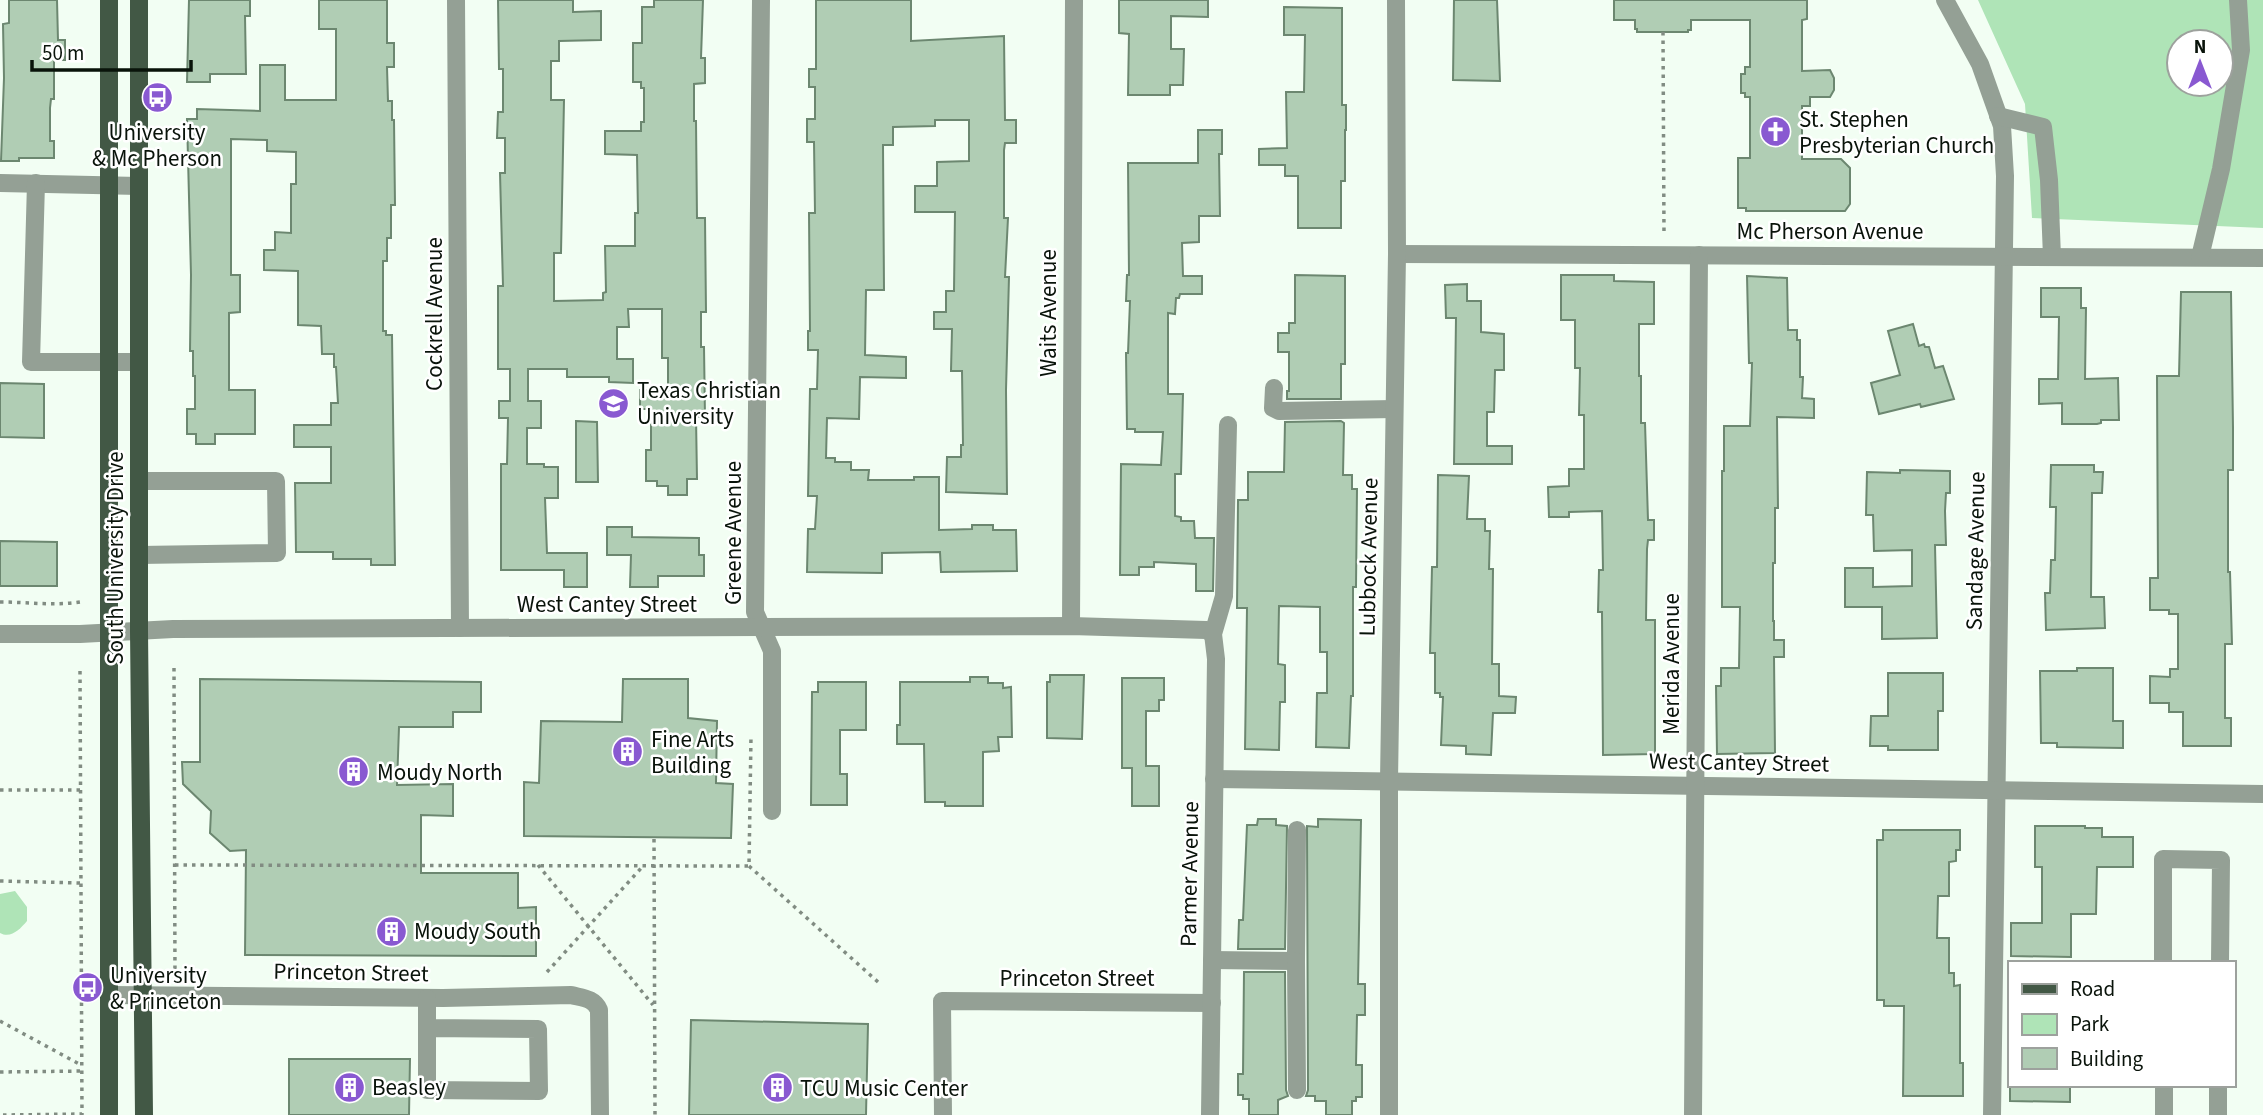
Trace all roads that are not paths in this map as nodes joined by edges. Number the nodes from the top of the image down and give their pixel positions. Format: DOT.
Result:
graph roads {
  1 [pos="110,0"];
  2 [pos="139,0"];
  3 [pos="456,0"];
  4 [pos="761,0"];
  5 [pos="1073,0"];
  6 [pos="1396,0"];
  7 [pos="1945,0"];
  8 [pos="2238,0"];
  9 [pos="1998,116"];
  10 [pos="0,183"];
  11 [pos="36,183"];
  12 [pos="110,184"];
  13 [pos="139,186"];
  14 [pos="1397,254"];
  15 [pos="1699,255"];
  16 [pos="2004,257"];
  17 [pos="2052,257"];
  18 [pos="2200,257"];
  19 [pos="2263,258"];
  20 [pos="139,362"];
  21 [pos="110,363"];
  22 [pos="1274,388"];
  23 [pos="1394,410"];
  24 [pos="1228,425"];
  25 [pos="139,481"];
  26 [pos="139,555"];
  27 [pos="1071,626"];
  28 [pos="460,628"];
  29 [pos="764,628"];
  30 [pos="139,631"];
  31 [pos="110,633"];
  32 [pos="0,634"];
  33 [pos="1213,634"];
  34 [pos="1214,779"];
  35 [pos="1389,781"];
  36 [pos="1695,786"];
  37 [pos="1996,792"];
  38 [pos="2263,794"];
  39 [pos="772,811"];
  40 [pos="1297,830"];
  41 [pos="1212,960"];
  42 [pos="1296,961"];
  43 [pos="2163,961"];
  44 [pos="2220,961"];
  45 [pos="109,995"];
  46 [pos="144,995"];
  47 [pos="427,998"];
  48 [pos="1212,1003"];
  49 [pos="427,1028"];
  50 [pos="2164,1087"];
  51 [pos="2218,1087"];
  52 [pos="1297,1090"];
  53 [pos="109,1115"];
  54 [pos="144,1115"];
  55 [pos="600,1115"];
  56 [pos="943,1115"];
  57 [pos="1210,1115"];
  58 [pos="1389,1115"];
  59 [pos="1693,1115"];
  60 [pos="1992,1115"];
  61 [pos="2164,1115"];
  62 [pos="2218,1115"];
  1 -- 12 [label="main road, South University Drive"];
  2 -- 13 [label="main road, South University Drive"];
  3 -- 28 [label="street, Cockrell Avenue"];
  4 -- 29 [label="street, Greene Avenue"];
  5 -- 27 [label="street, Waits Avenue"];
  6 -- 14 [label="street, Lubbock Avenue"];
  7 -- 9 [label="street, Sandage Avenue"];
  8 -- 18 [label="street"];
  9 -- 16 [label="street, Sandage Avenue"];
  9 -- 17 [label="street"];
  10 -- 11 [label="street"];
  11 -- 12 [label="street"];
  11 -- 21 [label="street"];
  12 -- 13 [label="street"];
  12 -- 21 [label="main road, South University Drive"];
  13 -- 20 [label="main road, South University Drive"];
  14 -- 15 [label="street, Mc Pherson Avenue"];
  14 -- 23 [label="street, Lubbock Avenue"];
  15 -- 16 [label="street, Mc Pherson Avenue"];
  15 -- 36 [label="street, Merida Avenue"];
  16 -- 17 [label="street, Mc Pherson Avenue"];
  16 -- 37 [label="street, Sandage Avenue"];
  17 -- 18 [label="street, Mc Pherson Avenue"];
  18 -- 19 [label="street, Mc Pherson Avenue"];
  20 -- 21 [label="street"];
  20 -- 25 [label="main road, South University Drive"];
  21 -- 31 [label="main road, South University Drive"];
  22 -- 23 [label="street"];
  23 -- 35 [label="street, Lubbock Avenue"];
  24 -- 33 [label="street"];
  25 -- 26 [label="main road, South University Drive"];
  25 -- 26 [label="street"];
  26 -- 30 [label="main road, South University Drive"];
  27 -- 29 [label="street, West Cantey Street"];
  27 -- 33 [label="street, West Cantey Street"];
  28 -- 29 [label="street, West Cantey Street"];
  28 -- 30 [label="street, West Cantey Street"];
  29 -- 39 [label="street, Greene Avenue"];
  30 -- 31 [label="street, West Cantey Street"];
  30 -- 46 [label="main road, South University Drive"];
  31 -- 32 [label="street, West Cantey Street"];
  31 -- 45 [label="main road, South University Drive"];
  33 -- 34 [label="street, Parmer Avenue"];
  34 -- 35 [label="street, West Cantey Street"];
  34 -- 41 [label="street, Parmer Avenue"];
  35 -- 36 [label="street, West Cantey Street"];
  35 -- 58 [label="street, Lubbock Avenue"];
  36 -- 37 [label="street, West Cantey Street"];
  36 -- 59 [label="street, Merida Avenue"];
  37 -- 38 [label="street, West Cantey Street"];
  37 -- 60 [label="street, Sandage Avenue"];
  40 -- 42 [label="street"];
  41 -- 42 [label="street"];
  41 -- 48 [label="street, Parmer Avenue"];
  42 -- 52 [label="street"];
  43 -- 44 [label="street"];
  45 -- 46 [label="street, Princeton Street"];
  45 -- 53 [label="main road, South University Drive"];
  46 -- 47 [label="street, Princeton Street"];
  46 -- 54 [label="main road, South University Drive"];
  47 -- 49 [label="street"];
  47 -- 55 [label="street, Princeton Street"];
  48 -- 56 [label="street, Princeton Street"];
  48 -- 57 [label="street, Parmer Avenue"];
  49 -- 49 [label="street"];
  50 -- 61 [label="street"];
  51 -- 62 [label="street"];
}
